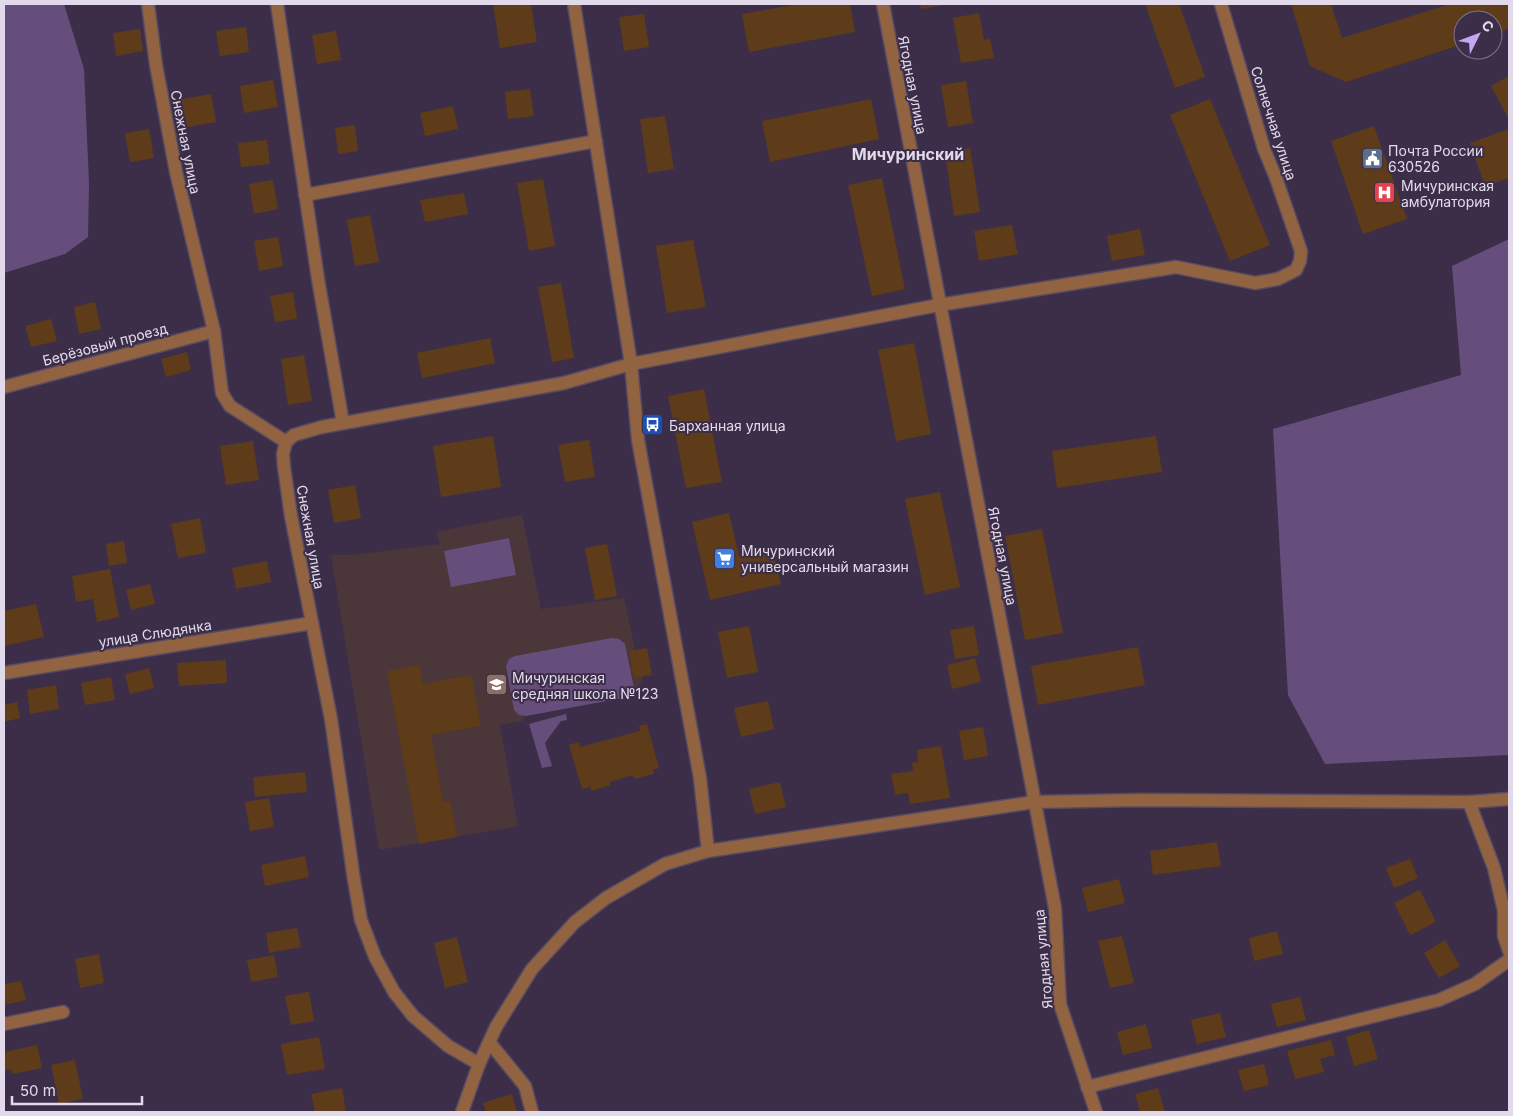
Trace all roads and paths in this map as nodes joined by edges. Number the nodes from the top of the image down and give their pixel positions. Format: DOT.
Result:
graph roads {
  1 [pos="148,4"];
  2 [pos="277,4"];
  3 [pos="574,4"];
  4 [pos="883,4"];
  5 [pos="1221,4"];
  6 [pos="596,141"];
  7 [pos="305,195"];
  8 [pos="939,305"];
  9 [pos="214,331"];
  10 [pos="631,364"];
  11 [pos="4,387"];
  12 [pos="343,423"];
  13 [pos="286,442"];
  14 [pos="312,623"];
  15 [pos="4,673"];
  16 [pos="1509,798"];
  17 [pos="1034,802"];
  18 [pos="1468,802"];
  19 [pos="708,851"];
  20 [pos="1509,951"];
  21 [pos="1509,960"];
  22 [pos="63,1012"];
  23 [pos="4,1024"];
  24 [pos="490,1043"];
  25 [pos="479,1064"];
  26 [pos="1087,1087"];
  27 [pos="462,1112"];
  28 [pos="532,1112"];
  29 [pos="1096,1112"];
  1 -- 9 [label="street, Снежная улица"];
  2 -- 7 [label="street"];
  3 -- 6 [label="street"];
  4 -- 8 [label="street, Ягодная улица"];
  5 -- 8 [label="street, Солнечная улица"];
  6 -- 7 [label="street"];
  6 -- 10 [label="street"];
  7 -- 12 [label="street"];
  8 -- 10 [label="street"];
  8 -- 17 [label="street, Ягодная улица"];
  9 -- 11 [label="street, Берёзовый проезд"];
  9 -- 13 [label="street, Снежная улица"];
  10 -- 12 [label="street"];
  10 -- 19 [label="street"];
  12 -- 13 [label="street"];
  13 -- 14 [label="street, Снежная улица"];
  14 -- 15 [label="street, улица Слюдянка"];
  14 -- 25 [label="street, Снежная улица"];
  16 -- 18 [label="street"];
  17 -- 18 [label="street"];
  17 -- 19 [label="street"];
  17 -- 26 [label="street, Ягодная улица"];
  18 -- 20 [label="street"];
  19 -- 24 [label="street"];
  21 -- 26 [label="street"];
  22 -- 23 [label="street"];
  24 -- 25 [label="street"];
  24 -- 28 [label="street"];
  25 -- 27 [label="street"];
  26 -- 29 [label="street, Ягодная улица"];
}
